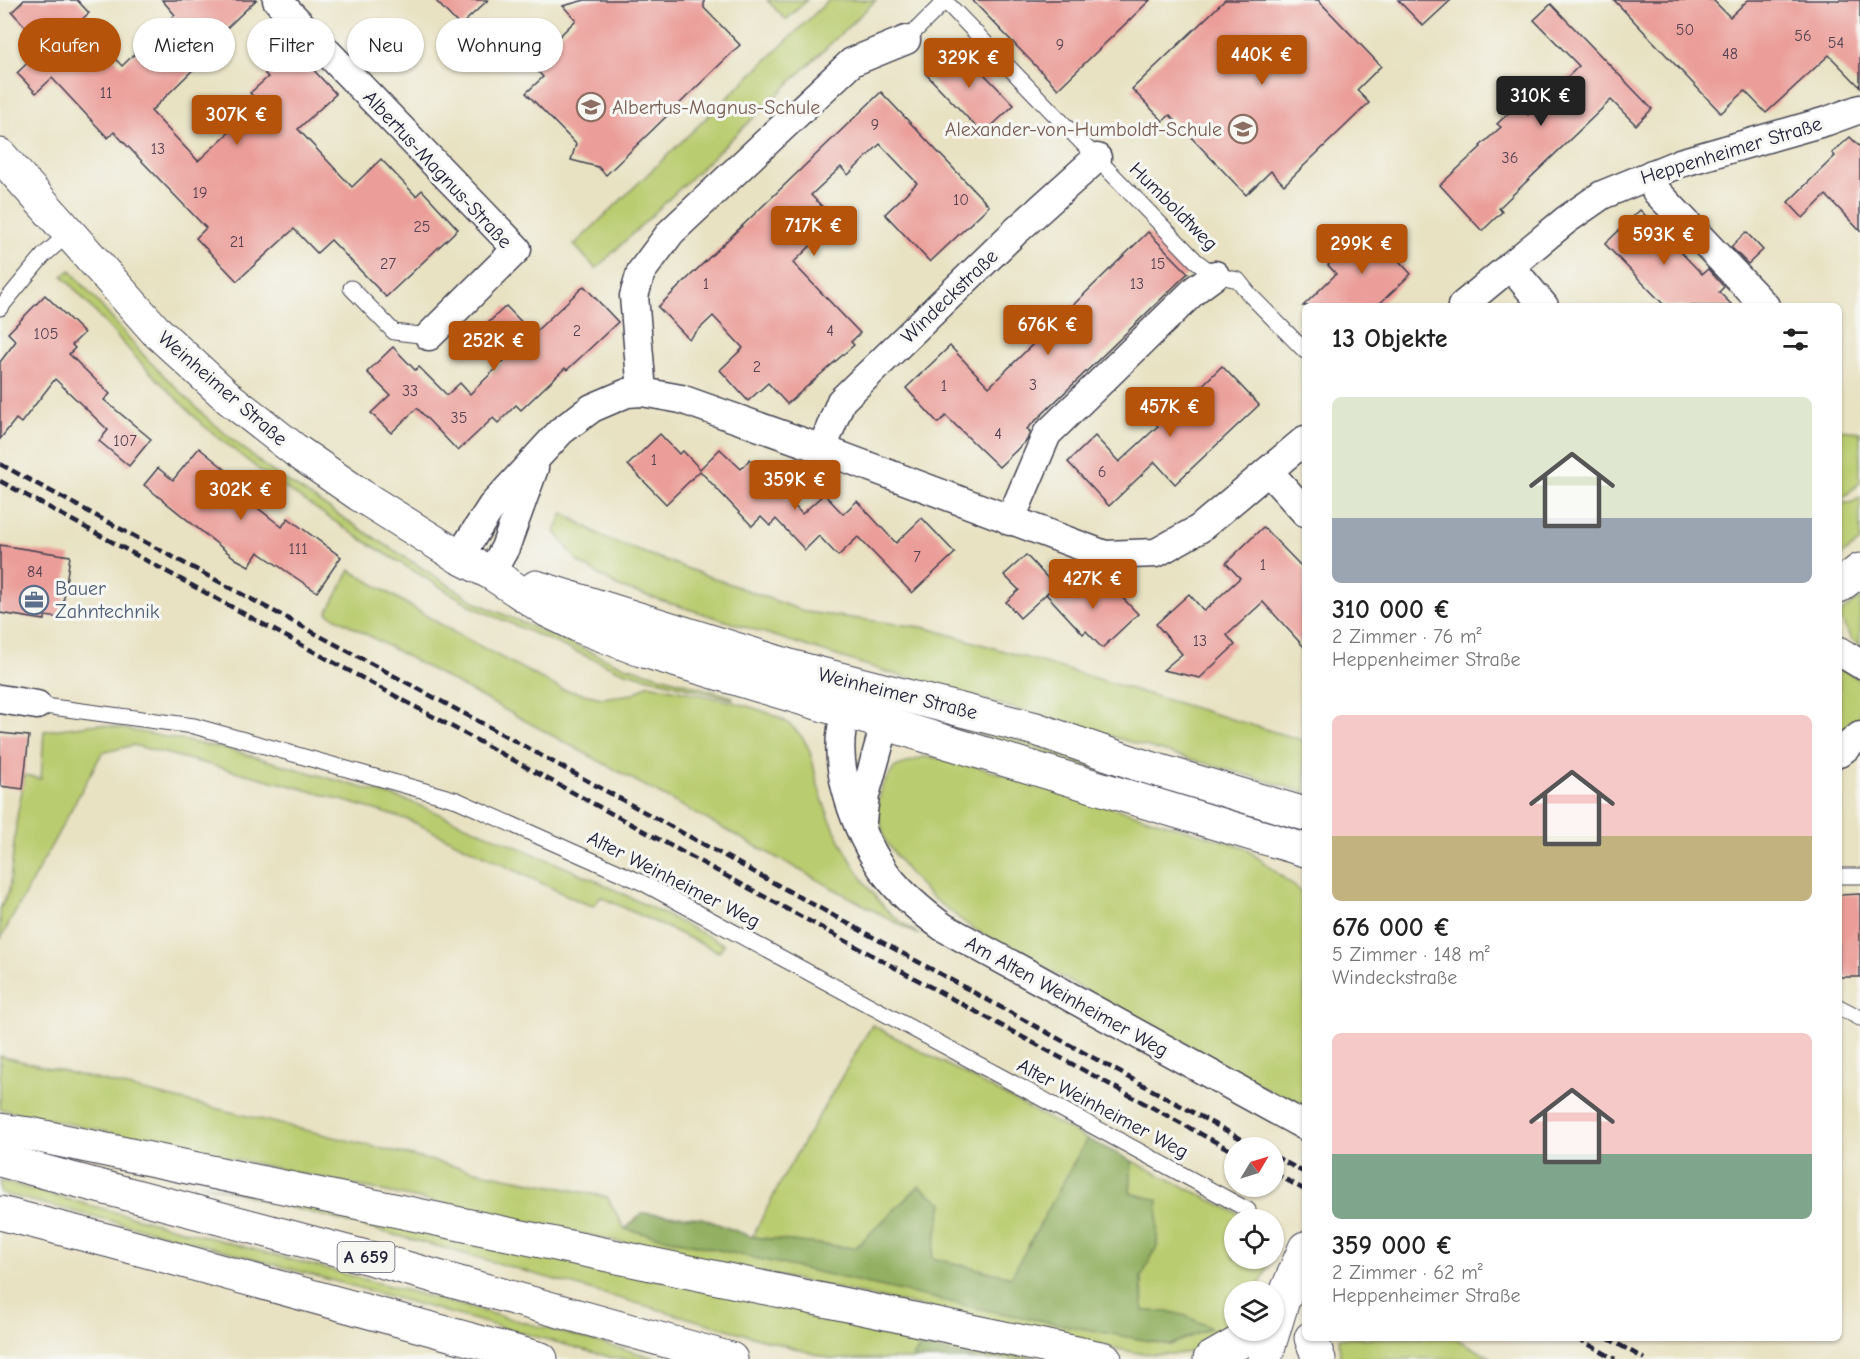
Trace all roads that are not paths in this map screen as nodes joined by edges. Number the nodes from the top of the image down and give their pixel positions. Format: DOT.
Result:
graph roads {
  1 [pos="277,0"];
  2 [pos="944,1"];
  3 [pos="906,40"];
  4 [pos="1860,109"];
  5 [pos="0,155"];
  6 [pos="1097,158"];
  7 [pos="1652,174"];
  8 [pos="68,234"];
  9 [pos="1510,266"];
  10 [pos="1215,275"];
  11 [pos="351,288"];
  12 [pos="1466,303"];
  13 [pos="1541,303"];
  14 [pos="1762,303"];
  15 [pos="0,308"];
  16 [pos="429,336"];
  17 [pos="1302,348"];
  18 [pos="642,392"];
  19 [pos="1302,443"];
  20 [pos="822,449"];
  21 [pos="540,452"];
  22 [pos="1268,471"];
  23 [pos="1302,509"];
  24 [pos="1010,520"];
  25 [pos="459,556"];
  26 [pos="1860,570"];
  27 [pos="491,573"];
  28 [pos="1842,584"];
  29 [pos="1842,653"];
  30 [pos="1860,664"];
  31 [pos="877,687"];
  32 [pos="0,699"];
  33 [pos="37,705"];
  34 [pos="846,712"];
  35 [pos="885,724"];
  36 [pos="1860,736"];
  37 [pos="1842,751"];
  38 [pos="1302,813"];
  39 [pos="861,830"];
  40 [pos="1273,840"];
  41 [pos="1302,849"];
  42 [pos="1302,862"];
  43 [pos="1842,876"];
  44 [pos="1860,876"];
  45 [pos="1842,1009"];
  46 [pos="1860,1018"];
  47 [pos="1302,1124"];
  48 [pos="0,1131"];
  49 [pos="0,1160"];
  50 [pos="1246,1209"];
  51 [pos="0,1213"];
  52 [pos="1302,1255"];
  53 [pos="1284,1292"];
  54 [pos="1240,1341"];
  55 [pos="1269,1341"];
  56 [pos="1309,1341"];
  57 [pos="1311,1341"];
  58 [pos="541,1359"];
  59 [pos="730,1359"];
  60 [pos="1105,1359"];
  61 [pos="1210,1359"];
  62 [pos="1265,1359"];
  63 [pos="1303,1359"];
  64 [pos="1319,1359"];
  1 -- 16 [label="street, Albertus-Magnus-Straße"];
  2 -- 3 [label="lane"];
  2 -- 6 [label="lane, Humboldtweg"];
  3 -- 18 [label="street"];
  4 -- 7 [label="street, Heppenheimer Straße"];
  5 -- 8 [label="main road, Weinheimer Straße"];
  6 -- 10 [label="lane, Humboldtweg"];
  6 -- 20 [label="street, Windeckstraße"];
  7 -- 9 [label="street, Heppenheimer Straße"];
  7 -- 14 [label="street"];
  8 -- 15 [label="lane"];
  8 -- 25 [label="main road, Weinheimer Straße"];
  9 -- 12 [label="street, Heppenheimer Straße"];
  9 -- 13 [label="street"];
  10 -- 17 [label="lane, Humboldtweg"];
  10 -- 24 [label="street"];
  11 -- 16 [label="lane"];
  18 -- 20 [label="street"];
  18 -- 21 [label="street"];
  19 -- 22 [label="street"];
  20 -- 24 [label="street"];
  21 -- 25 [label="street"];
  21 -- 27 [label="street"];
  22 -- 23 [label="street"];
  22 -- 24 [label="street"];
  25 -- 27 [label="main road, Weinheimer Straße"];
  26 -- 28 [label="main road"];
  27 -- 31 [label="main road, Weinheimer Straße"];
  27 -- 34 [label="main road, Weinheimer Straße"];
  29 -- 30 [label="street"];
  31 -- 34 [label="street"];
  31 -- 35 [label="street"];
  31 -- 38 [label="main road, Weinheimer Straße"];
  32 -- 33 [label="street"];
  33 -- 50 [label="lane, Alter Weinheimer Weg"];
  34 -- 35 [label="main road, Weinheimer Straße"];
  34 -- 39 [label="street, Am Alten Weinheimer Weg"];
  35 -- 39 [label="street"];
  35 -- 40 [label="main road, Weinheimer Straße"];
  36 -- 37 [label="street"];
  39 -- 47 [label="street, Am Alten Weinheimer Weg"];
  40 -- 41 [label="main road, Weinheimer Straße"];
  40 -- 42 [label="main road, Weinheimer Straße"];
  43 -- 44 [label="lane"];
  45 -- 46 [label="lane"];
  48 -- 60 [label="main road"];
  49 -- 59 [label="main road, A 659"];
  51 -- 58 [label="main road"];
  52 -- 53 [label="main road"];
  54 -- 61 [label="main road"];
  55 -- 62 [label="main road"];
  56 -- 63 [label="main road"];
  57 -- 64 [label="main road"];
}
